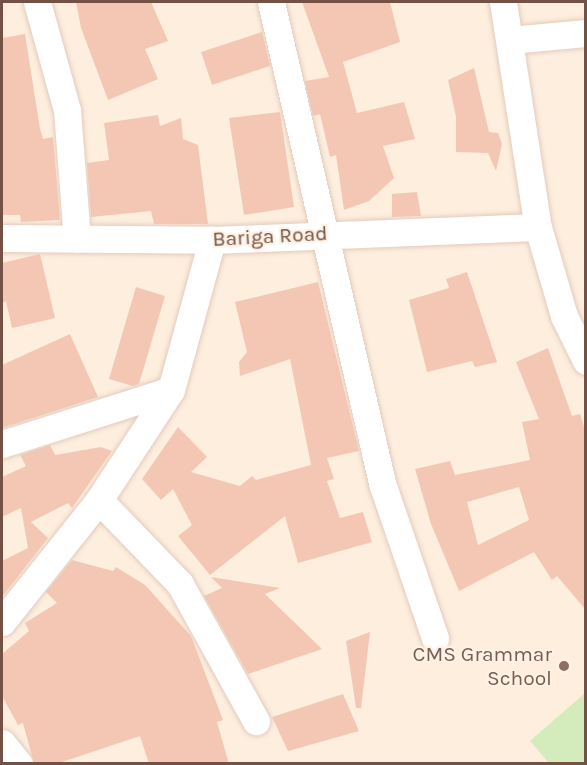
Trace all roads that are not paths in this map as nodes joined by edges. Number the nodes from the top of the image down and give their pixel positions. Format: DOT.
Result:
graph roads {
  1 [pos="37,2"];
  2 [pos="271,2"];
  3 [pos="503,2"];
  4 [pos="585,33"];
  5 [pos="510,40"];
  6 [pos="538,227"];
  7 [pos="326,233"];
  8 [pos="2,238"];
  9 [pos="77,239"];
  10 [pos="212,240"];
  11 [pos="585,361"];
  12 [pos="171,390"];
  13 [pos="2,444"];
  14 [pos="99,500"];
  15 [pos="2,622"];
  16 [pos="435,638"];
  17 [pos="256,721"];
  18 [pos="2,743"];
  19 [pos="19,764"];
  1 -- 9 [label="street"];
  2 -- 7 [label="street"];
  3 -- 5 [label="street"];
  4 -- 5 [label="street"];
  5 -- 6 [label="street"];
  6 -- 7 [label="street, Bariga Road"];
  6 -- 11 [label="street"];
  7 -- 10 [label="street, Bariga Road"];
  7 -- 16 [label="street"];
  8 -- 9 [label="street, Bariga Road"];
  9 -- 10 [label="street, Bariga Road"];
  10 -- 12 [label="street"];
  12 -- 13 [label="street"];
  12 -- 14 [label="street"];
  14 -- 15 [label="street"];
  14 -- 17 [label="street"];
  18 -- 19 [label="street"];
}
